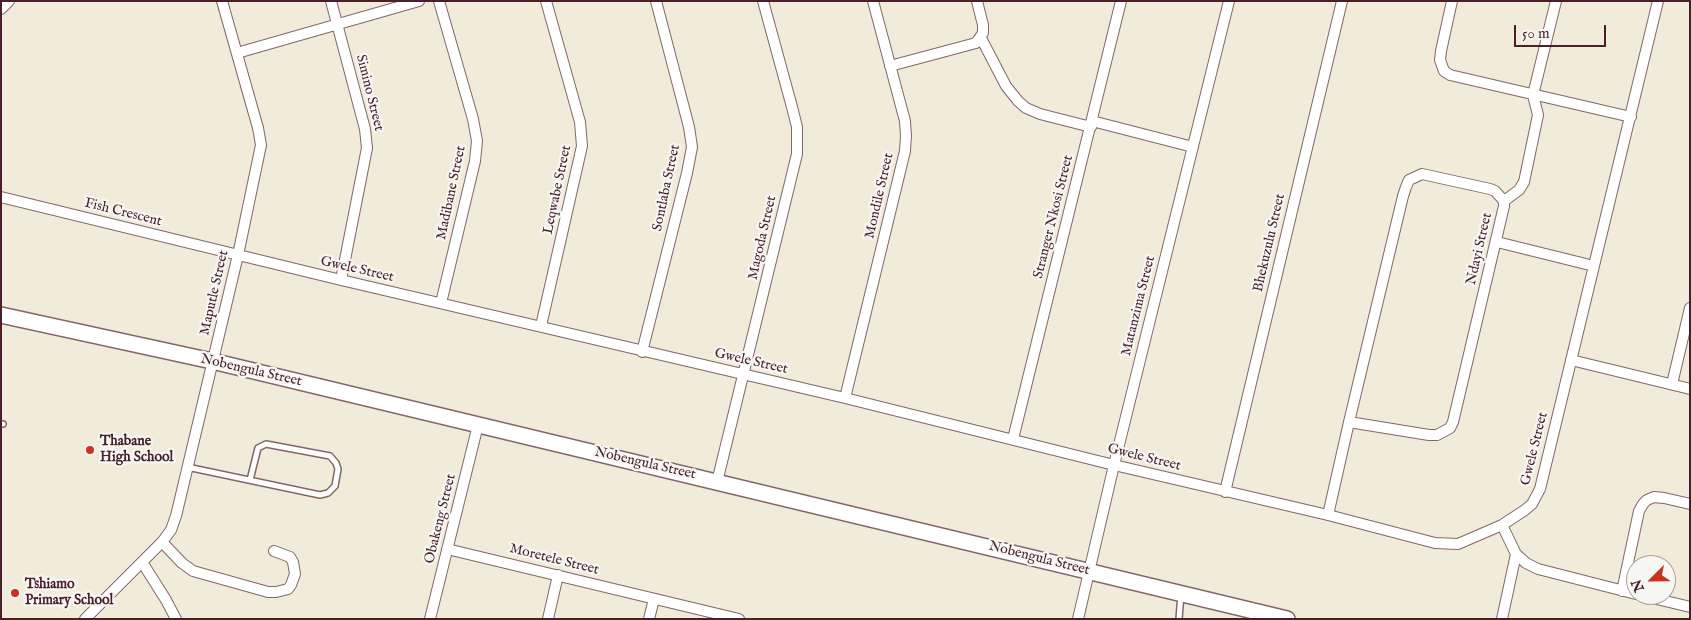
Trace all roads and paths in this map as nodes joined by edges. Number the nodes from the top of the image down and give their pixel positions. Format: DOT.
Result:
graph roads {
  1 [pos="9,1"];
  2 [pos="222,1"];
  3 [pos="331,1"];
  4 [pos="419,1"];
  5 [pos="439,1"];
  6 [pos="546,1"];
  7 [pos="656,1"];
  8 [pos="763,1"];
  9 [pos="872,1"];
  10 [pos="977,1"];
  11 [pos="1121,1"];
  12 [pos="1229,1"];
  13 [pos="1342,1"];
  14 [pos="1452,1"];
  15 [pos="1556,1"];
  16 [pos="1658,1"];
  17 [pos="1,9"];
  18 [pos="337,24"];
  19 [pos="981,38"];
  20 [pos="237,54"];
  21 [pos="890,66"];
  22 [pos="1533,95"];
  23 [pos="1631,117"];
  24 [pos="1091,124"];
  25 [pos="1193,147"];
  26 [pos="1,197"];
  27 [pos="1504,201"];
  28 [pos="1497,242"];
  29 [pos="238,255"];
  30 [pos="1594,266"];
  31 [pos="341,280"];
  32 [pos="441,303"];
  33 [pos="1690,308"];
  34 [pos="1,316"];
  35 [pos="541,326"];
  36 [pos="642,352"];
  37 [pos="1571,360"];
  38 [pos="212,361"];
  39 [pos="744,375"];
  40 [pos="1672,384"];
  41 [pos="1690,389"];
  42 [pos="845,398"];
  43 [pos="1350,422"];
  44 [pos="478,425"];
  45 [pos="1013,439"];
  46 [pos="1114,465"];
  47 [pos="187,467"];
  48 [pos="250,480"];
  49 [pos="717,482"];
  50 [pos="1225,492"];
  51 [pos="1690,504"];
  52 [pos="1328,515"];
  53 [pos="1502,525"];
  54 [pos="162,542"];
  55 [pos="448,549"];
  56 [pos="274,551"];
  57 [pos="1516,554"];
  58 [pos="142,562"];
  59 [pos="1089,571"];
  60 [pos="558,575"];
  61 [pos="1622,591"];
  62 [pos="1626,592"];
  63 [pos="1182,593"];
  64 [pos="654,599"];
  65 [pos="1676,604"];
  66 [pos="1690,607"];
  67 [pos="85,619"];
  68 [pos="176,619"];
  69 [pos="430,619"];
  70 [pos="548,619"];
  71 [pos="649,619"];
  72 [pos="739,619"];
  73 [pos="1078,619"];
  74 [pos="1179,619"];
  75 [pos="1288,619"];
  76 [pos="1502,619"];
  1 -- 17 [label="street"];
  2 -- 20 [label="street, Maputle Street"];
  3 -- 18 [label="street, Simino Street"];
  4 -- 18 [label="street"];
  5 -- 32 [label="street, Madibane Street"];
  6 -- 35 [label="street, Leqwabe Street"];
  7 -- 36 [label="street, Sontlaba Street"];
  8 -- 39 [label="street, Magoda Street"];
  9 -- 21 [label="street, Mondile Street"];
  10 -- 19 [label="street"];
  11 -- 24 [label="street, Stranger Nkosi Street"];
  12 -- 25 [label="street, Matanzima Street"];
  13 -- 50 [label="street, Bhekuzulu Street"];
  14 -- 22 [label="street"];
  15 -- 22 [label="street"];
  16 -- 23 [label="street, Gwele Street"];
  18 -- 20 [label="street"];
  18 -- 31 [label="street, Simino Street"];
  19 -- 21 [label="street"];
  19 -- 24 [label="street"];
  20 -- 29 [label="street, Maputle Street"];
  21 -- 42 [label="street, Mondile Street"];
  22 -- 23 [label="street"];
  22 -- 27 [label="street"];
  23 -- 30 [label="street, Gwele Street"];
  24 -- 25 [label="street"];
  24 -- 45 [label="street, Stranger Nkosi Street"];
  25 -- 46 [label="street, Matanzima Street"];
  26 -- 29 [label="street, Fish Crescent"];
  27 -- 28 [label="street, Ndayi Street"];
  27 -- 43 [label="street, Ndayi Street"];
  28 -- 30 [label="street"];
  28 -- 43 [label="street, Ndayi Street"];
  29 -- 31 [label="street, Gwele Street"];
  29 -- 38 [label="street, Maputle Street"];
  30 -- 37 [label="street, Gwele Street"];
  31 -- 32 [label="street, Gwele Street"];
  32 -- 35 [label="street, Gwele Street"];
  33 -- 40 [label="street"];
  34 -- 38 [label="street, Nobengula Street"];
  35 -- 36 [label="street, Gwele Street"];
  36 -- 39 [label="street, Gwele Street"];
  37 -- 40 [label="street"];
  37 -- 53 [label="street, Gwele Street"];
  38 -- 44 [label="street, Nobengula Street"];
  38 -- 47 [label="street, Maputle Street"];
  39 -- 42 [label="street, Gwele Street"];
  39 -- 49 [label="street, Magoda Street"];
  40 -- 41 [label="street"];
  42 -- 45 [label="street, Gwele Street"];
  43 -- 52 [label="street, Ndayi Street"];
  44 -- 49 [label="street, Nobengula Street"];
  44 -- 55 [label="street, Obakeng Street"];
  45 -- 46 [label="street, Gwele Street"];
  46 -- 50 [label="street, Gwele Street"];
  46 -- 59 [label="street, Matanzima Street"];
  47 -- 48 [label="lane"];
  47 -- 54 [label="street, Maputle Street"];
  48 -- 48 [label="lane"];
  49 -- 59 [label="street, Nobengula Street"];
  50 -- 52 [label="street, Gwele Street"];
  51 -- 61 [label="street"];
  52 -- 53 [label="street, Gwele Street"];
  53 -- 57 [label="street"];
  54 -- 56 [label="street"];
  54 -- 58 [label="street, Maputle Street"];
  55 -- 60 [label="street, Moretele Street"];
  55 -- 69 [label="street, Obakeng Street"];
  57 -- 61 [label="street"];
  57 -- 76 [label="street"];
  58 -- 67 [label="street, Maputle Street"];
  58 -- 68 [label="street"];
  59 -- 63 [label="street, Nobengula Street"];
  59 -- 73 [label="street, Matanzima Street"];
  60 -- 64 [label="street, Moretele Street"];
  60 -- 70 [label="street"];
  61 -- 62 [label="street"];
  63 -- 74 [label="lane"];
  63 -- 75 [label="street, Nobengula Street"];
  64 -- 71 [label="street"];
  64 -- 72 [label="street, Moretele Street"];
  65 -- 66 [label="street"];
}
